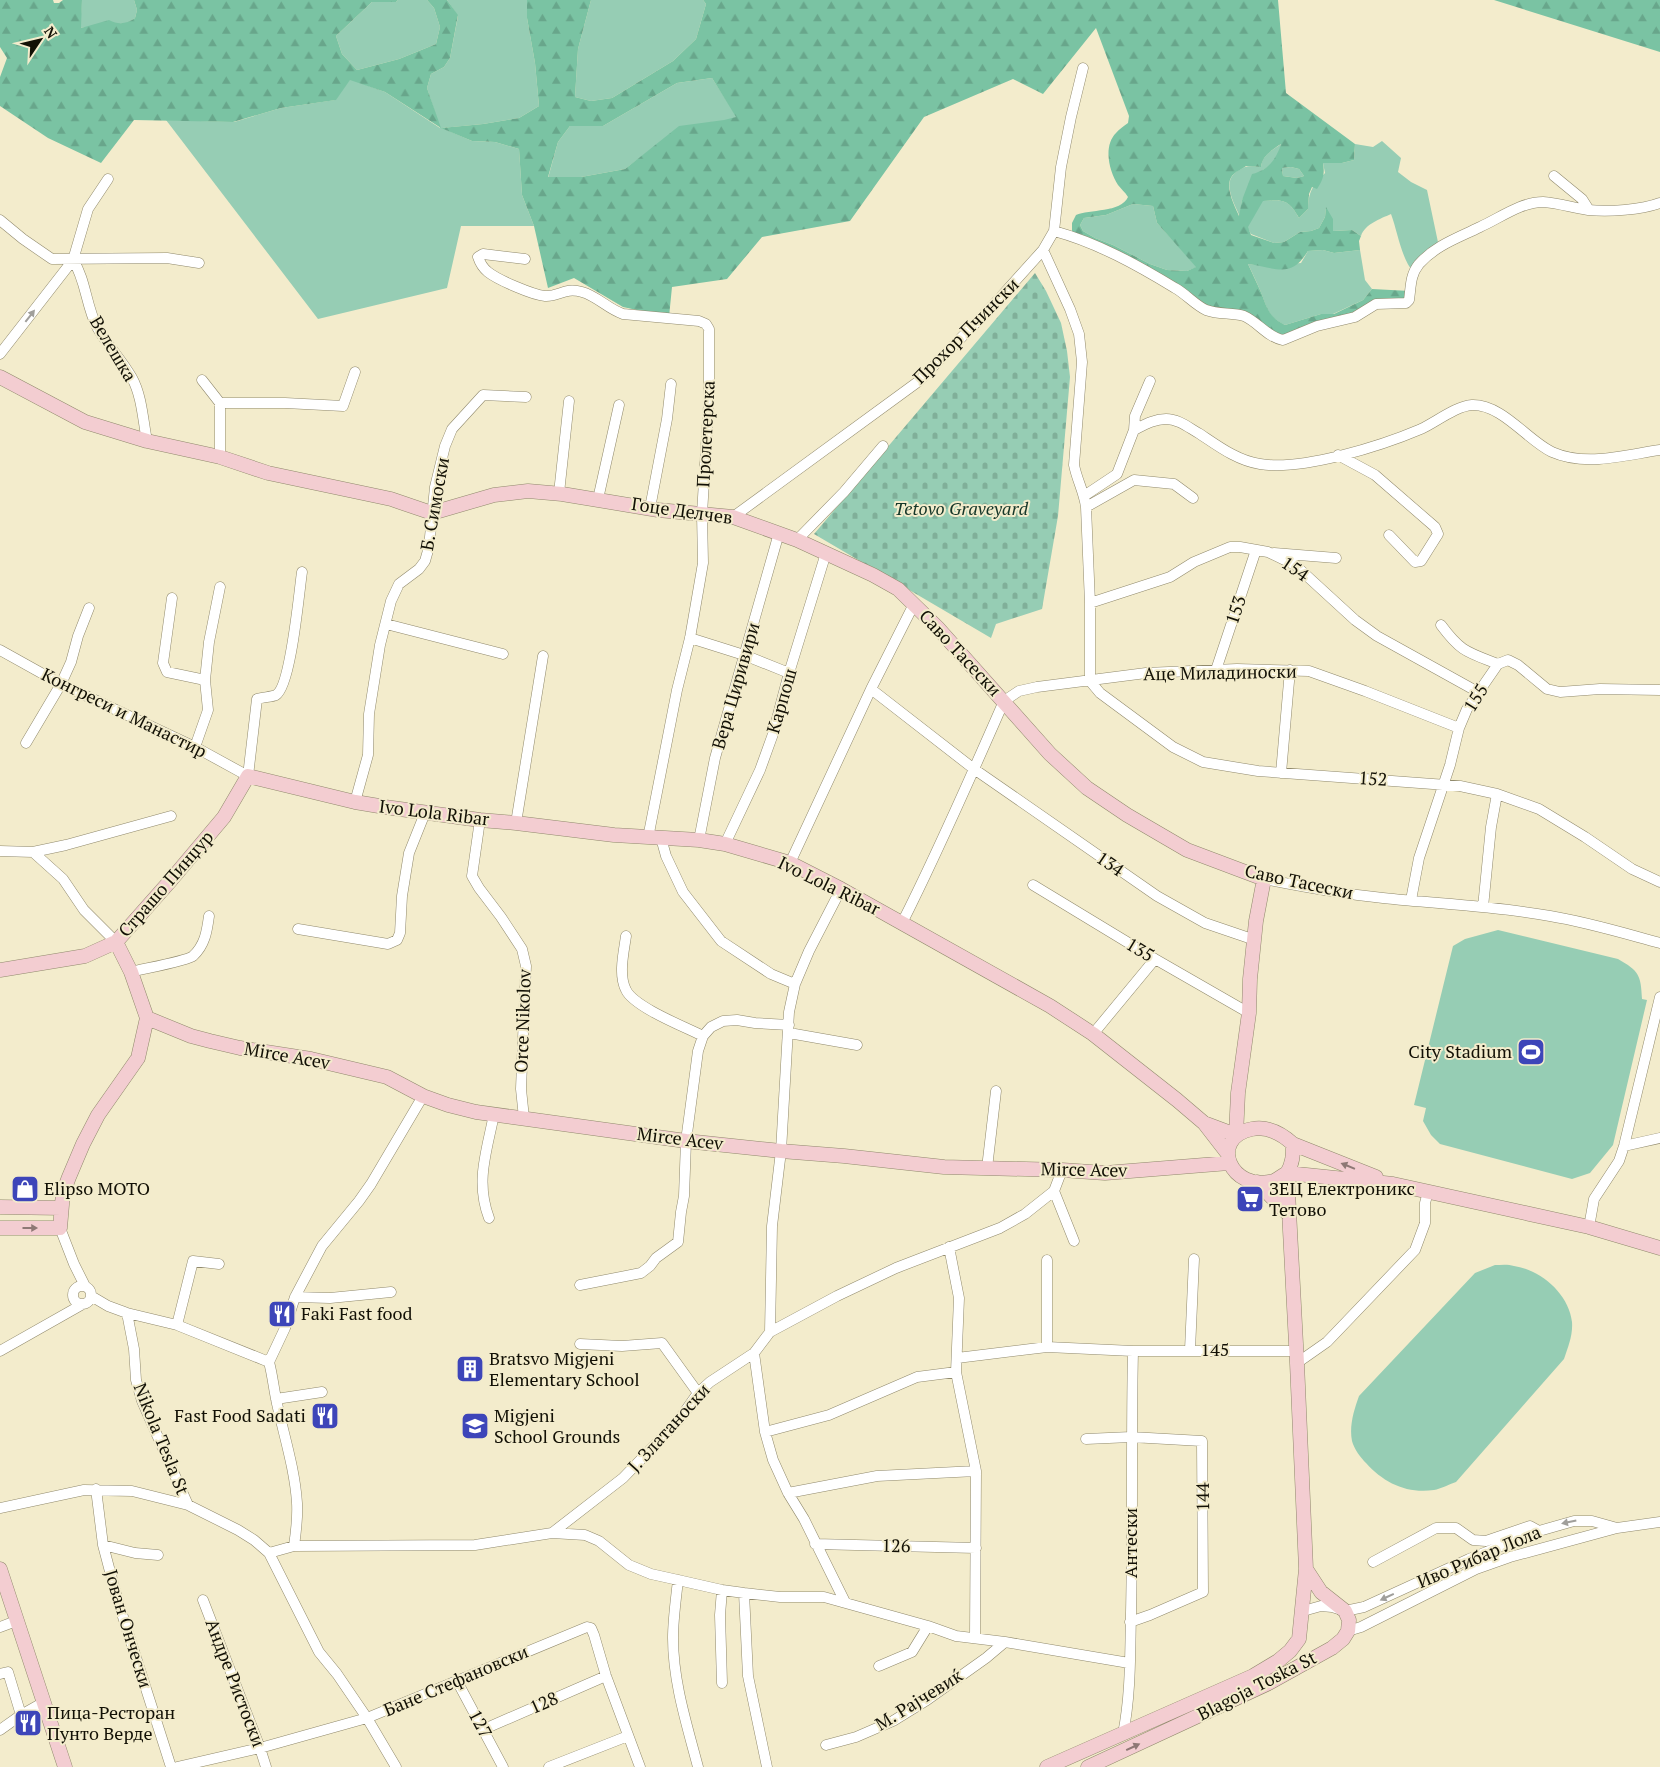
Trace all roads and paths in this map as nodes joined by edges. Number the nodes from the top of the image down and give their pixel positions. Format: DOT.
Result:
graph roads {
  1 [pos="1083,68"];
  2 [pos="1554,176"];
  3 [pos="108,178"];
  4 [pos="1660,203"];
  5 [pos="1589,210"];
  6 [pos="0,220"];
  7 [pos="1054,232"];
  8 [pos="1042,250"];
  9 [pos="525,258"];
  10 [pos="73,260"];
  11 [pos="199,263"];
  12 [pos="0,354"];
  13 [pos="355,372"];
  14 [pos="0,377"];
  15 [pos="202,380"];
  16 [pos="1150,381"];
  17 [pos="672,384"];
  18 [pos="526,397"];
  19 [pos="569,401"];
  20 [pos="220,404"];
  21 [pos="619,405"];
  22 [pos="1134,430"];
  23 [pos="147,441"];
  24 [pos="883,446"];
  25 [pos="1660,450"];
  26 [pos="1338,455"];
  27 [pos="220,457"];
  28 [pos="559,493"];
  29 [pos="1084,496"];
  30 [pos="598,498"];
  31 [pos="1193,498"];
  32 [pos="1086,507"];
  33 [pos="650,508"];
  34 [pos="432,513"];
  35 [pos="702,514"];
  36 [pos="733,517"];
  37 [pos="778,533"];
  38 [pos="1389,536"];
  39 [pos="797,540"];
  40 [pos="1256,550"];
  41 [pos="1268,552"];
  42 [pos="826,553"];
  43 [pos="1336,558"];
  44 [pos="302,572"];
  45 [pos="220,587"];
  46 [pos="172,598"];
  47 [pos="1090,603"];
  48 [pos="914,604"];
  49 [pos="89,608"];
  50 [pos="386,624"];
  51 [pos="1441,625"];
  52 [pos="690,638"];
  53 [pos="0,650"];
  54 [pos="503,654"];
  55 [pos="744,655"];
  56 [pos="543,656"];
  57 [pos="1498,664"];
  58 [pos="1216,670"];
  59 [pos="1290,670"];
  60 [pos="789,673"];
  61 [pos="205,680"];
  62 [pos="1090,681"];
  63 [pos="61,684"];
  64 [pos="871,689"];
  65 [pos="1660,690"];
  66 [pos="1478,692"];
  67 [pos="1004,701"];
  68 [pos="1459,728"];
  69 [pos="26,743"];
  70 [pos="195,747"];
  71 [pos="974,769"];
  72 [pos="1281,773"];
  73 [pos="248,776"];
  74 [pos="1443,786"];
  75 [pos="1497,794"];
  76 [pos="355,802"];
  77 [pos="425,814"];
  78 [pos="171,816"];
  79 [pos="480,820"];
  80 [pos="516,823"];
  81 [pos="655,838"];
  82 [pos="700,840"];
  83 [pos="725,844"];
  84 [pos="0,851"];
  85 [pos="33,852"];
  86 [pos="790,862"];
  87 [pos="1264,879"];
  88 [pos="1660,882"];
  89 [pos="1033,886"];
  90 [pos="841,888"];
  91 [pos="1411,900"];
  92 [pos="1483,907"];
  93 [pos="208,916"];
  94 [pos="902,924"];
  95 [pos="298,929"];
  96 [pos="626,936"];
  97 [pos="1255,940"];
  98 [pos="116,942"];
  99 [pos="1660,944"];
  100 [pos="1155,959"];
  101 [pos="0,970"];
  102 [pos="132,972"];
  103 [pos="795,984"];
  104 [pos="1660,997"];
  105 [pos="1249,1013"];
  106 [pos="147,1018"];
  107 [pos="789,1029"];
  108 [pos="1093,1034"];
  109 [pos="703,1036"];
  110 [pos="857,1045"];
  111 [pos="996,1091"];
  112 [pos="423,1096"];
  113 [pos="494,1114"];
  114 [pos="524,1118"];
  115 [pos="1204,1123"];
  116 [pos="1236,1135"];
  117 [pos="1660,1138"];
  118 [pos="686,1141"];
  119 [pos="1293,1144"];
  120 [pos="1624,1146"];
  121 [pos="781,1151"];
  122 [pos="1229,1158"];
  123 [pos="987,1168"];
  124 [pos="1062,1170"];
  125 [pos="1287,1173"];
  126 [pos="1257,1182"];
  127 [pos="1393,1184"];
  128 [pos="1054,1191"];
  129 [pos="1428,1192"];
  130 [pos="0,1207"];
  131 [pos="62,1208"];
  132 [pos="1289,1215"];
  133 [pos="489,1218"];
  134 [pos="1589,1227"];
  135 [pos="0,1228"];
  136 [pos="60,1228"];
  137 [pos="1074,1241"];
  138 [pos="949,1247"];
  139 [pos="1660,1248"];
  140 [pos="1194,1259"];
  141 [pos="1047,1260"];
  142 [pos="74,1264"];
  143 [pos="218,1264"];
  144 [pos="580,1285"];
  145 [pos="85,1286"];
  146 [pos="73,1292"];
  147 [pos="391,1292"];
  148 [pos="91,1296"];
  149 [pos="295,1297"];
  150 [pos="82,1304"];
  151 [pos="127,1312"];
  152 [pos="60,1316"];
  153 [pos="177,1325"];
  154 [pos="770,1332"];
  155 [pos="580,1344"];
  156 [pos="1047,1347"];
  157 [pos="1190,1350"];
  158 [pos="0,1351"];
  159 [pos="1133,1351"];
  160 [pos="754,1353"];
  161 [pos="1297,1357"];
  162 [pos="957,1358"];
  163 [pos="269,1362"];
  164 [pos="956,1372"];
  165 [pos="322,1392"];
  166 [pos="698,1393"];
  167 [pos="276,1399"];
  168 [pos="765,1432"];
  169 [pos="1131,1437"];
  170 [pos="1086,1440"];
  171 [pos="976,1472"];
  172 [pos="96,1489"];
  173 [pos="788,1493"];
  174 [pos="188,1505"];
  175 [pos="0,1508"];
  176 [pos="1660,1522"];
  177 [pos="1617,1528"];
  178 [pos="1539,1531"];
  179 [pos="552,1533"];
  180 [pos="815,1544"];
  181 [pos="103,1545"];
  182 [pos="294,1546"];
  183 [pos="976,1548"];
  184 [pos="269,1553"];
  185 [pos="158,1555"];
  186 [pos="1373,1562"];
  187 [pos="0,1569"];
  188 [pos="1306,1569"];
  189 [pos="678,1580"];
  190 [pos="722,1590"];
  191 [pos="744,1593"];
  192 [pos="203,1600"];
  193 [pos="845,1602"];
  194 [pos="1345,1611"];
  195 [pos="1303,1612"];
  196 [pos="16,1621"];
  197 [pos="1130,1622"];
  198 [pos="928,1626"];
  199 [pos="0,1628"];
  200 [pos="1348,1631"];
  201 [pos="975,1638"];
  202 [pos="1299,1639"];
  203 [pos="1005,1642"];
  204 [pos="1320,1654"];
  205 [pos="1129,1663"];
  206 [pos="879,1666"];
  207 [pos="0,1674"];
  208 [pos="606,1676"];
  209 [pos="457,1681"];
  210 [pos="722,1684"];
  211 [pos="44,1702"];
  212 [pos="21,1715"];
  213 [pos="367,1718"];
  214 [pos="0,1730"];
  215 [pos="482,1730"];
  216 [pos="1123,1734"];
  217 [pos="628,1736"];
  218 [pos="826,1745"];
  219 [pos="260,1748"];
  220 [pos="1087,1750"];
  221 [pos="1094,1766"];
  222 [pos="65,1767"];
  223 [pos="171,1767"];
  224 [pos="177,1767"];
  225 [pos="266,1767"];
  226 [pos="396,1767"];
  227 [pos="504,1767"];
  228 [pos="549,1767"];
  229 [pos="640,1767"];
  230 [pos="698,1767"];
  231 [pos="768,1767"];
  232 [pos="1047,1767"];
  1 -- 7 [label="street, Прохор Пчински"];
  2 -- 5 [label="street"];
  3 -- 10 [label="street"];
  4 -- 5 [label="street"];
  5 -- 7 [label="street"];
  6 -- 10 [label="street"];
  7 -- 8 [label="street, Прохор Пчински"];
  8 -- 29 [label="street"];
  8 -- 36 [label="street, Прохор Пчински"];
  9 -- 35 [label="street, Пролетерска"];
  10 -- 11 [label="street"];
  12 -- 10 [label="street, one-way"];
  10 -- 23 [label="street, Велешка"];
  13 -- 20 [label="street"];
  14 -- 23 [label="street"];
  15 -- 20 [label="street"];
  16 -- 22 [label="street"];
  17 -- 33 [label="street"];
  18 -- 34 [label="street, Б. Симоски"];
  19 -- 28 [label="street"];
  20 -- 27 [label="street"];
  21 -- 30 [label="street"];
  22 -- 26 [label="street"];
  22 -- 29 [label="street"];
  23 -- 27 [label="street"];
  24 -- 39 [label="street"];
  25 -- 26 [label="street"];
  26 -- 38 [label="street"];
  27 -- 34 [label="street"];
  28 -- 30 [label="street, Гоце Делчев"];
  28 -- 34 [label="street, Гоце Делчев"];
  29 -- 32 [label="street"];
  30 -- 33 [label="street, Гоце Делчев"];
  31 -- 32 [label="street"];
  32 -- 47 [label="street"];
  33 -- 35 [label="street, Гоце Делчев"];
  34 -- 50 [label="street, Б. Симоски"];
  35 -- 36 [label="street, Гоце Делчев"];
  35 -- 52 [label="street, Пролетерска"];
  36 -- 37 [label="street, Гоце Делчев"];
  37 -- 39 [label="street, Гоце Делчев"];
  37 -- 55 [label="street, Вера Циривири"];
  39 -- 42 [label="street, Гоце Делчев"];
  40 -- 41 [label="street, 154"];
  40 -- 47 [label="street, 154"];
  40 -- 58 [label="street, 153"];
  41 -- 43 [label="street"];
  41 -- 66 [label="street, 154"];
  42 -- 48 [label="street, Гоце Делчев"];
  42 -- 60 [label="street, Карпош"];
  44 -- 73 [label="street"];
  45 -- 61 [label="street"];
  46 -- 61 [label="street"];
  47 -- 62 [label="street"];
  48 -- 64 [label="street"];
  48 -- 67 [label="street, Саво Тасески"];
  49 -- 63 [label="street"];
  50 -- 54 [label="street"];
  50 -- 76 [label="street, Б. Симоски"];
  51 -- 57 [label="street"];
  52 -- 55 [label="street"];
  52 -- 81 [label="street, Пролетерска"];
  53 -- 63 [label="street, Конгреси и Манастир"];
  55 -- 60 [label="street"];
  55 -- 82 [label="street, Вера Циривири"];
  56 -- 80 [label="street"];
  57 -- 65 [label="street, 155"];
  57 -- 66 [label="street, 155"];
  58 -- 59 [label="street, Аце Миладиноски"];
  58 -- 62 [label="street, Аце Миладиноски"];
  59 -- 68 [label="street, Аце Миладиноски"];
  59 -- 72 [label="street"];
  60 -- 83 [label="street, Карпош"];
  61 -- 70 [label="street"];
  62 -- 67 [label="street, Аце Миладиноски"];
  62 -- 72 [label="street, 152"];
  63 -- 69 [label="street"];
  63 -- 70 [label="street, Конгреси и Манастир"];
  64 -- 71 [label="street, 134"];
  64 -- 86 [label="street"];
  66 -- 68 [label="street, 155"];
  67 -- 71 [label="street"];
  67 -- 87 [label="street, Саво Тасески"];
  68 -- 74 [label="street, 155"];
  70 -- 73 [label="street, Конгреси и Манастир"];
  71 -- 94 [label="street"];
  71 -- 97 [label="street, 134"];
  72 -- 74 [label="street, 152"];
  73 -- 76 [label="street, Ivo Lola Ribar"];
  73 -- 98 [label="street, Страшо Пинџур"];
  74 -- 75 [label="street, 152"];
  74 -- 91 [label="street, 155"];
  75 -- 88 [label="street, 152"];
  75 -- 92 [label="street"];
  76 -- 77 [label="street, Ivo Lola Ribar"];
  77 -- 79 [label="street, Ivo Lola Ribar"];
  77 -- 95 [label="street"];
  78 -- 85 [label="street"];
  79 -- 80 [label="street, Ivo Lola Ribar"];
  79 -- 114 [label="street, Orce Nikolov"];
  80 -- 81 [label="street, Ivo Lola Ribar"];
  81 -- 82 [label="street, Ivo Lola Ribar"];
  81 -- 103 [label="street"];
  82 -- 83 [label="street, Ivo Lola Ribar"];
  83 -- 86 [label="street, Ivo Lola Ribar"];
  84 -- 85 [label="street"];
  85 -- 98 [label="street"];
  86 -- 90 [label="street, Ivo Lola Ribar"];
  87 -- 91 [label="street, Саво Тасески"];
  87 -- 97 [label="street"];
  89 -- 100 [label="street, 135"];
  90 -- 94 [label="street, Ivo Lola Ribar"];
  90 -- 103 [label="street"];
  91 -- 92 [label="street, Саво Тасески"];
  92 -- 99 [label="street, Саво Тасески"];
  93 -- 102 [label="street"];
  94 -- 108 [label="street, Ivo Lola Ribar"];
  96 -- 109 [label="street"];
  97 -- 105 [label="street"];
  98 -- 101 [label="street, Страшо Пинџур"];
  98 -- 102 [label="street"];
  100 -- 105 [label="street, 135"];
  100 -- 108 [label="street"];
  102 -- 106 [label="street"];
  103 -- 107 [label="street"];
  104 -- 120 [label="street"];
  105 -- 116 [label="street"];
  106 -- 112 [label="street, Mirce Acev"];
  106 -- 131 [label="street"];
  107 -- 109 [label="street"];
  107 -- 110 [label="street"];
  107 -- 121 [label="street"];
  108 -- 115 [label="street, Ivo Lola Ribar"];
  109 -- 118 [label="street"];
  111 -- 123 [label="street"];
  112 -- 113 [label="street, Mirce Acev"];
  112 -- 149 [label="street"];
  113 -- 114 [label="street, Mirce Acev"];
  113 -- 133 [label="street"];
  114 -- 118 [label="street, Mirce Acev"];
  115 -- 116 [label="street"];
  115 -- 122 [label="street"];
  116 -- 119 [label="street"];
  116 -- 122 [label="street"];
  117 -- 120 [label="street"];
  118 -- 121 [label="street, Mirce Acev"];
  118 -- 144 [label="street"];
  119 -- 125 [label="street"];
  127 -- 119 [label="street, one-way"];
  120 -- 134 [label="street"];
  121 -- 123 [label="street, Mirce Acev"];
  121 -- 154 [label="street"];
  122 -- 124 [label="street, Mirce Acev"];
  122 -- 126 [label="street"];
  123 -- 124 [label="street, Mirce Acev"];
  124 -- 128 [label="street"];
  125 -- 126 [label="street"];
  125 -- 127 [label="street"];
  125 -- 132 [label="street"];
  126 -- 132 [label="street"];
  127 -- 129 [label="street"];
  128 -- 137 [label="street"];
  128 -- 138 [label="street, Ј. Златаноски"];
  129 -- 134 [label="street"];
  129 -- 161 [label="street"];
  130 -- 131 [label="street"];
  131 -- 136 [label="street"];
  132 -- 161 [label="street"];
  134 -- 139 [label="street"];
  135 -- 136 [label="street, one-way"];
  136 -- 142 [label="street"];
  138 -- 154 [label="street, Ј. Златаноски"];
  138 -- 162 [label="street"];
  140 -- 157 [label="street"];
  141 -- 156 [label="street"];
  142 -- 145 [label="street"];
  142 -- 146 [label="street"];
  143 -- 153 [label="street"];
  145 -- 146 [label="street"];
  145 -- 148 [label="street"];
  146 -- 150 [label="street"];
  146 -- 152 [label="street"];
  147 -- 149 [label="street"];
  148 -- 150 [label="street"];
  148 -- 151 [label="street"];
  149 -- 163 [label="street"];
  150 -- 152 [label="street"];
  151 -- 153 [label="street"];
  151 -- 174 [label="street, Nikola Tesla St"];
  152 -- 158 [label="street"];
  153 -- 163 [label="street"];
  154 -- 160 [label="street, Ј. Златаноски"];
  155 -- 166 [label="street"];
  156 -- 159 [label="street, 145"];
  156 -- 162 [label="street, 145"];
  157 -- 159 [label="street, 145"];
  157 -- 161 [label="street, 145"];
  159 -- 169 [label="street, Антески"];
  160 -- 166 [label="street, Ј. Златаноски"];
  160 -- 168 [label="street"];
  161 -- 188 [label="street"];
  162 -- 164 [label="street"];
  163 -- 167 [label="street"];
  164 -- 168 [label="street"];
  164 -- 171 [label="street"];
  165 -- 167 [label="street"];
  166 -- 179 [label="street, Ј. Златаноски"];
  167 -- 182 [label="street"];
  168 -- 173 [label="street"];
  169 -- 170 [label="street, 144"];
  169 -- 197 [label="street, Антески"];
  169 -- 197 [label="street, 144"];
  171 -- 173 [label="street"];
  171 -- 183 [label="street"];
  172 -- 174 [label="street"];
  172 -- 175 [label="street"];
  172 -- 181 [label="street, Јован Ончески"];
  173 -- 180 [label="street"];
  174 -- 184 [label="street"];
  176 -- 177 [label="street, Иво Рибар Лола"];
  177 -- 178 [label="street, Иво Рибар Лола, one-way"];
  177 -- 200 [label="street"];
  178 -- 186 [label="street"];
  178 -- 194 [label="street, Иво Рибар Лола, one-way"];
  179 -- 182 [label="street"];
  179 -- 189 [label="street"];
  180 -- 183 [label="street, 126"];
  180 -- 193 [label="street"];
  181 -- 185 [label="street"];
  181 -- 223 [label="street, Јован Ончески"];
  182 -- 184 [label="street"];
  183 -- 201 [label="street"];
  184 -- 213 [label="street"];
  187 -- 196 [label="street"];
  188 -- 194 [label="street"];
  188 -- 195 [label="street"];
  189 -- 190 [label="street"];
  189 -- 230 [label="street"];
  190 -- 191 [label="street"];
  190 -- 210 [label="street"];
  191 -- 193 [label="street"];
  191 -- 231 [label="street"];
  192 -- 219 [label="street, Андре Ристоски"];
  193 -- 198 [label="street"];
  194 -- 195 [label="street, Иво Рибар Лола"];
  194 -- 200 [label="street"];
  195 -- 202 [label="street"];
  196 -- 199 [label="street"];
  196 -- 211 [label="street"];
  197 -- 205 [label="street, Антески"];
  198 -- 201 [label="street"];
  198 -- 206 [label="street"];
  200 -- 204 [label="street, Blagoja Toska St"];
  201 -- 203 [label="street"];
  202 -- 204 [label="street"];
  202 -- 216 [label="street"];
  203 -- 205 [label="street"];
  203 -- 218 [label="street, М. Рајчевиќ"];
  221 -- 204 [label="street, Blagoja Toska St, one-way"];
  205 -- 216 [label="street, Антески"];
  207 -- 212 [label="street"];
  208 -- 209 [label="street, Бане Стефановски"];
  208 -- 215 [label="street, 128"];
  208 -- 217 [label="street, Бане Стефановски"];
  209 -- 213 [label="street, Бане Стефановски"];
  209 -- 215 [label="street, 127"];
  211 -- 212 [label="street"];
  211 -- 222 [label="street"];
  212 -- 214 [label="street"];
  213 -- 219 [label="street, Бане Стефановски"];
  213 -- 226 [label="street"];
  215 -- 227 [label="street, 127"];
  216 -- 220 [label="street"];
  217 -- 228 [label="street"];
  217 -- 229 [label="street, Бане Стефановски"];
  219 -- 224 [label="street, Бане Стефановски"];
  219 -- 225 [label="street, Андре Ристоски"];
  220 -- 221 [label="street"];
  220 -- 232 [label="street"];
}
